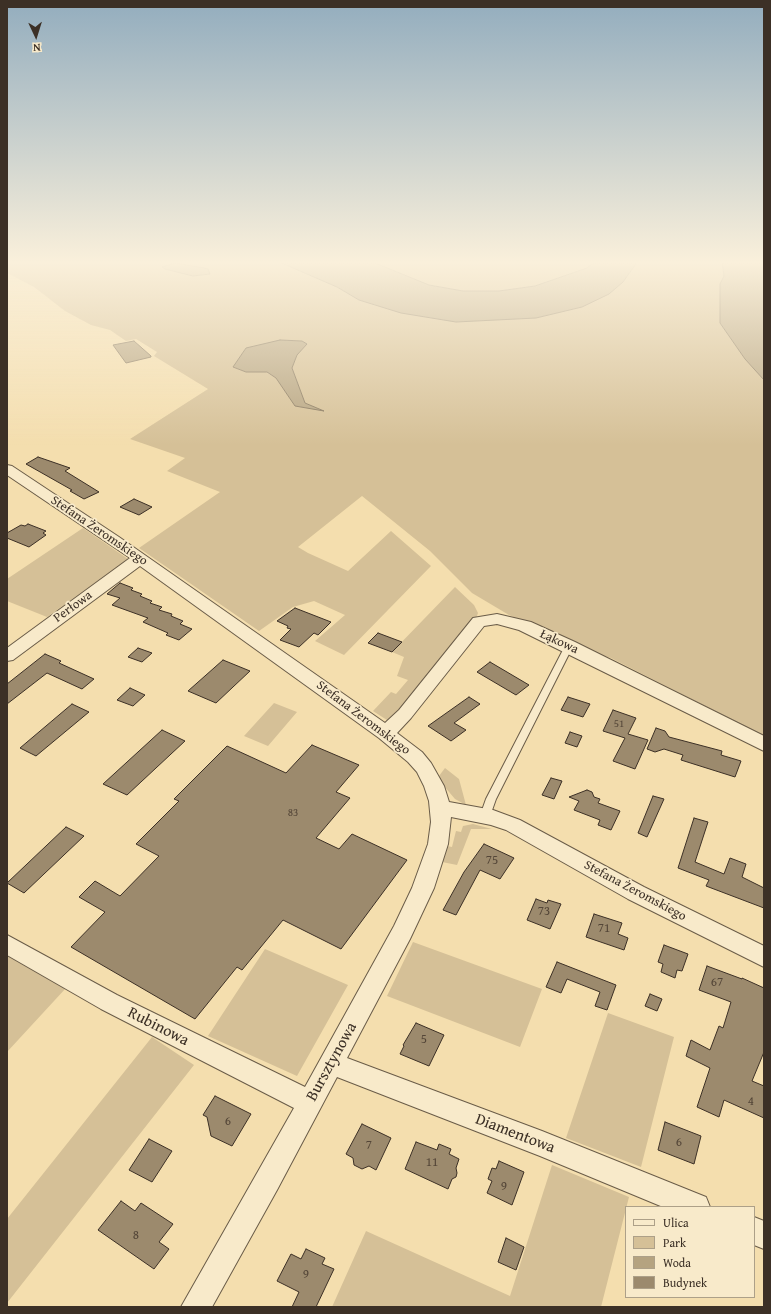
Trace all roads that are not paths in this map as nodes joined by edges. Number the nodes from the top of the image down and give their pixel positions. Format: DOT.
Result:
graph roads {
  1 [pos="7,469"];
  2 [pos="139,559"];
  3 [pos="569,646"];
  4 [pos="7,656"];
  5 [pos="386,733"];
  6 [pos="764,744"];
  7 [pos="440,808"];
  8 [pos="485,816"];
  9 [pos="8,945"];
  10 [pos="764,957"];
  11 [pos="332,1064"];
  12 [pos="310,1103"];
  13 [pos="694,1206"];
  14 [pos="196,1307"];
  1 -- 2 [label="street, Stefana Żeromskiego"];
  2 -- 4 [label="street, Perłowa"];
  2 -- 5 [label="street, Stefana Żeromskiego"];
  3 -- 5 [label="street, Łąkowa"];
  3 -- 6 [label="street, Łąkowa"];
  3 -- 8 [label="lane"];
  5 -- 7 [label="street, Stefana Żeromskiego"];
  7 -- 8 [label="street, Stefana Żeromskiego"];
  7 -- 11 [label="street, Bursztynowa"];
  8 -- 10 [label="street, Stefana Żeromskiego"];
  9 -- 12 [label="street, Rubinowa"];
  11 -- 12 [label="street, Bursztynowa"];
  11 -- 13 [label="street, Diamentowa"];
  12 -- 14 [label="street, Bursztynowa"];
}
